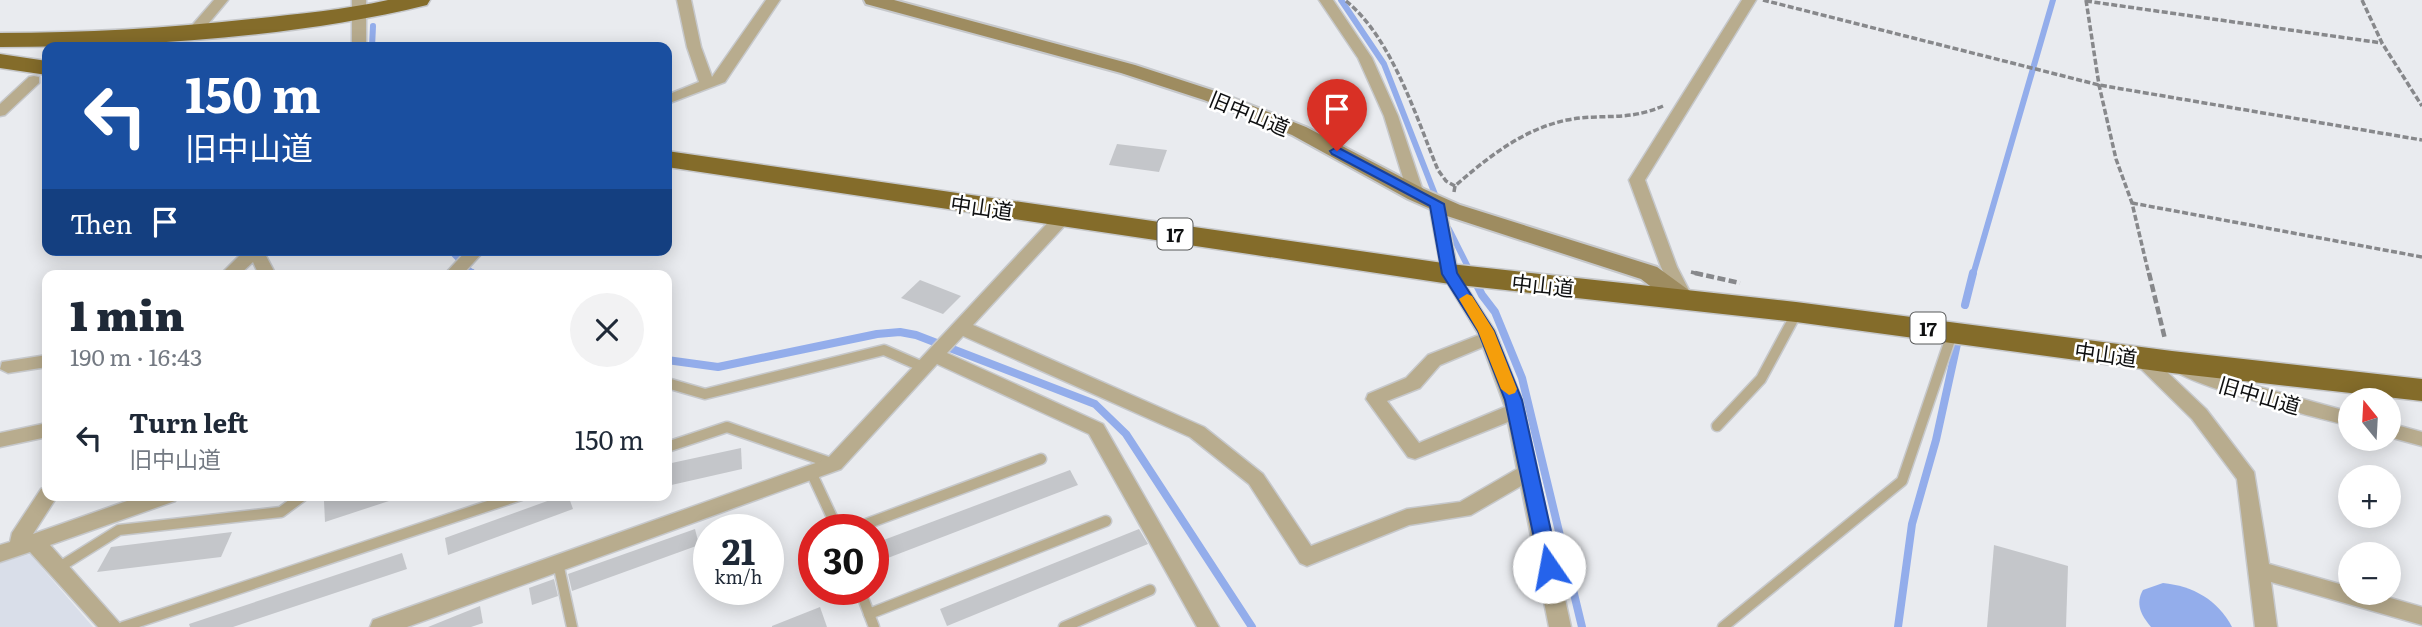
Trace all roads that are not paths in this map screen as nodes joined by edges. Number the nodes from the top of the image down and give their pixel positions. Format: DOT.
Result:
graph roads {
  1 [pos="221,0"];
  2 [pos="419,0"];
  3 [pos="684,0"];
  4 [pos="773,0"];
  5 [pos="873,0"];
  6 [pos="1325,0"];
  7 [pos="1749,0"];
  8 [pos="360,6"];
  9 [pos="262,35"];
  10 [pos="0,40"];
  11 [pos="197,40"];
  12 [pos="247,42"];
  13 [pos="359,42"];
  14 [pos="0,61"];
  15 [pos="41,74"];
  16 [pos="707,84"];
  17 [pos="672,98"];
  18 [pos="0,112"];
  19 [pos="672,160"];
  20 [pos="1416,194"];
  21 [pos="1444,207"];
  22 [pos="1062,218"];
  23 [pos="249,256"];
  24 [pos="471,256"];
  25 [pos="233,270"];
  26 [pos="457,270"];
  27 [pos="1450,274"];
  28 [pos="1685,300"];
  29 [pos="1796,312"];
  30 [pos="1952,331"];
  31 [pos="956,332"];
  32 [pos="1489,338"];
  33 [pos="931,358"];
  34 [pos="2156,360"];
  35 [pos="42,362"];
  36 [pos="8,367"];
  37 [pos="672,384"];
  38 [pos="2422,390"];
  39 [pos="1515,411"];
  40 [pos="2338,416"];
  41 [pos="1717,426"];
  42 [pos="42,431"];
  43 [pos="2401,433"];
  44 [pos="2422,439"];
  45 [pos="0,440"];
  46 [pos="672,445"];
  47 [pos="1041,459"];
  48 [pos="834,464"];
  49 [pos="811,472"];
  50 [pos="1528,472"];
  51 [pos="44,501"];
  52 [pos="151,501"];
  53 [pos="296,501"];
  54 [pos="503,501"];
  55 [pos="831,514"];
  56 [pos="889,516"];
  57 [pos="1106,521"];
  58 [pos="35,543"];
  59 [pos="0,554"];
  60 [pos="558,564"];
  61 [pos="58,568"];
  62 [pos="2259,569"];
  63 [pos="1150,590"];
  64 [pos="866,605"];
  65 [pos="869,614"];
  66 [pos="2422,616"];
  67 [pos="112,627"];
  68 [pos="123,627"];
  69 [pos="381,627"];
  70 [pos="572,627"];
  71 [pos="874,627"];
  72 [pos="1064,627"];
  73 [pos="1208,627"];
  74 [pos="1560,627"];
  75 [pos="1723,627"];
  76 [pos="2266,627"];
  1 -- 11 [label="street"];
  2 -- 8 [label="highway"];
  3 -- 16 [label="street"];
  4 -- 16 [label="street"];
  5 -- 20 [label="main road, 旧中山道"];
  6 -- 20 [label="street"];
  7 -- 28 [label="street"];
  8 -- 9 [label="highway"];
  8 -- 11 [label="highway"];
  8 -- 13 [label="street"];
  9 -- 11 [label="highway"];
  9 -- 12 [label="highway"];
  10 -- 11 [label="highway"];
  14 -- 15 [label="highway"];
  15 -- 18 [label="street"];
  16 -- 17 [label="street"];
  19 -- 22 [label="highway, 中山道 / 17"];
  20 -- 21 [label="main road, 旧中山道"];
  21 -- 27 [label="street"];
  21 -- 28 [label="main road, 旧中山道"];
  22 -- 27 [label="highway, 中山道 / 17"];
  22 -- 31 [label="street"];
  23 -- 25 [label="street"];
  24 -- 26 [label="street"];
  27 -- 28 [label="highway, 中山道 / 17"];
  27 -- 32 [label="street"];
  28 -- 29 [label="highway, 中山道 / 17"];
  29 -- 30 [label="highway, 中山道 / 17"];
  29 -- 41 [label="lane"];
  30 -- 34 [label="highway, 中山道 / 17"];
  30 -- 75 [label="lane"];
  31 -- 33 [label="street"];
  31 -- 50 [label="street"];
  32 -- 39 [label="street"];
  32 -- 39 [label="street"];
  33 -- 37 [label="lane"];
  33 -- 48 [label="street"];
  33 -- 73 [label="street"];
  34 -- 38 [label="highway, 中山道 / 17"];
  34 -- 40 [label="street, 旧中山道"];
  34 -- 62 [label="street"];
  35 -- 36 [label="street"];
  39 -- 50 [label="street"];
  42 -- 45 [label="street"];
  43 -- 44 [label="street"];
  46 -- 48 [label="lane"];
  47 -- 56 [label="lane"];
  48 -- 49 [label="street"];
  49 -- 55 [label="lane"];
  49 -- 60 [label="street"];
  50 -- 74 [label="street"];
  51 -- 58 [label="street"];
  52 -- 58 [label="street"];
  53 -- 61 [label="lane"];
  54 -- 68 [label="lane"];
  57 -- 65 [label="lane"];
  58 -- 59 [label="street"];
  58 -- 61 [label="street"];
  60 -- 69 [label="street"];
  60 -- 70 [label="lane"];
  61 -- 67 [label="street"];
  62 -- 66 [label="street"];
  62 -- 76 [label="street"];
  63 -- 72 [label="lane"];
  64 -- 65 [label="lane"];
  65 -- 71 [label="lane"];
}
